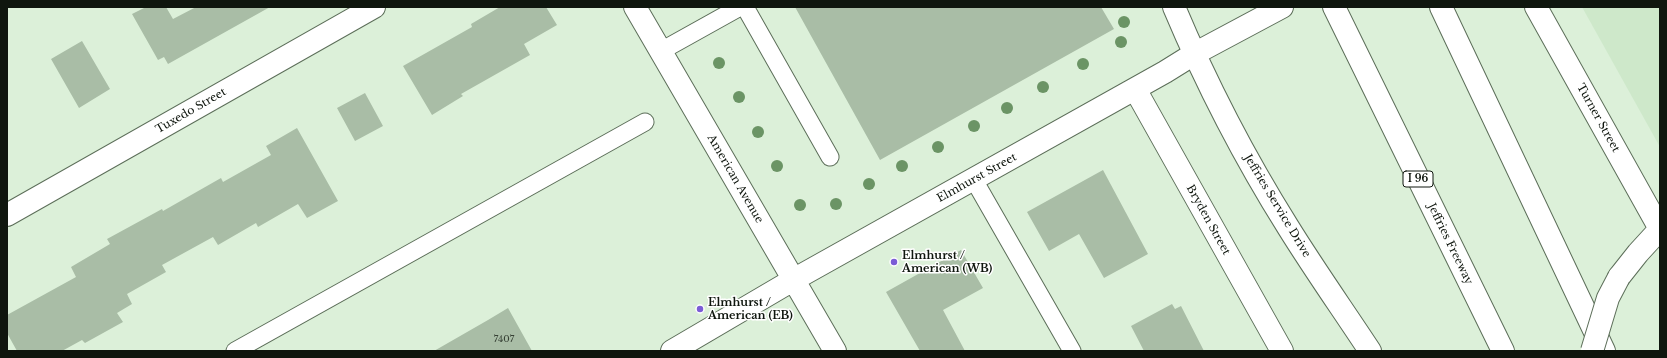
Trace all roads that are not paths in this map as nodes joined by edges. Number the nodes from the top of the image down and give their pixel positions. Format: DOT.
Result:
graph roads {
  1 [pos="374,7"];
  2 [pos="635,7"];
  3 [pos="740,7"];
  4 [pos="745,7"];
  5 [pos="1174,7"];
  6 [pos="1334,7"];
  7 [pos="1441,7"];
  8 [pos="1536,7"];
  9 [pos="1278,9"];
  10 [pos="661,51"];
  11 [pos="1194,54"];
  12 [pos="1135,89"];
  13 [pos="645,122"];
  14 [pos="830,157"];
  15 [pos="974,180"];
  16 [pos="7,215"];
  17 [pos="1660,229"];
  18 [pos="793,280"];
  19 [pos="235,351"];
  20 [pos="672,351"];
  21 [pos="835,351"];
  22 [pos="1072,351"];
  23 [pos="1282,351"];
  24 [pos="1370,351"];
  25 [pos="1503,351"];
  26 [pos="1592,351"];
  27 [pos="1604,351"];
  1 -- 16 [label="main road, Tuxedo Street"];
  2 -- 10 [label="main road, American Avenue"];
  3 -- 10 [label="lane"];
  4 -- 14 [label="lane"];
  5 -- 11 [label="main road"];
  6 -- 25 [label="main road, Jeffries Freeway / I 96"];
  7 -- 27 [label="main road"];
  8 -- 17 [label="main road, Turner Street"];
  9 -- 11 [label="main road, Elmhurst Street"];
  10 -- 18 [label="main road, American Avenue"];
  11 -- 12 [label="main road, Elmhurst Street"];
  11 -- 24 [label="main road, Jeffries Service Drive"];
  12 -- 15 [label="main road, Elmhurst Street"];
  12 -- 23 [label="main road, Bryden Street"];
  13 -- 19 [label="lane"];
  15 -- 18 [label="main road, Elmhurst Street"];
  15 -- 22 [label="lane"];
  17 -- 26 [label="main road, bridge"];
  18 -- 20 [label="main road, Elmhurst Street"];
  18 -- 21 [label="main road, American Avenue"];
}
